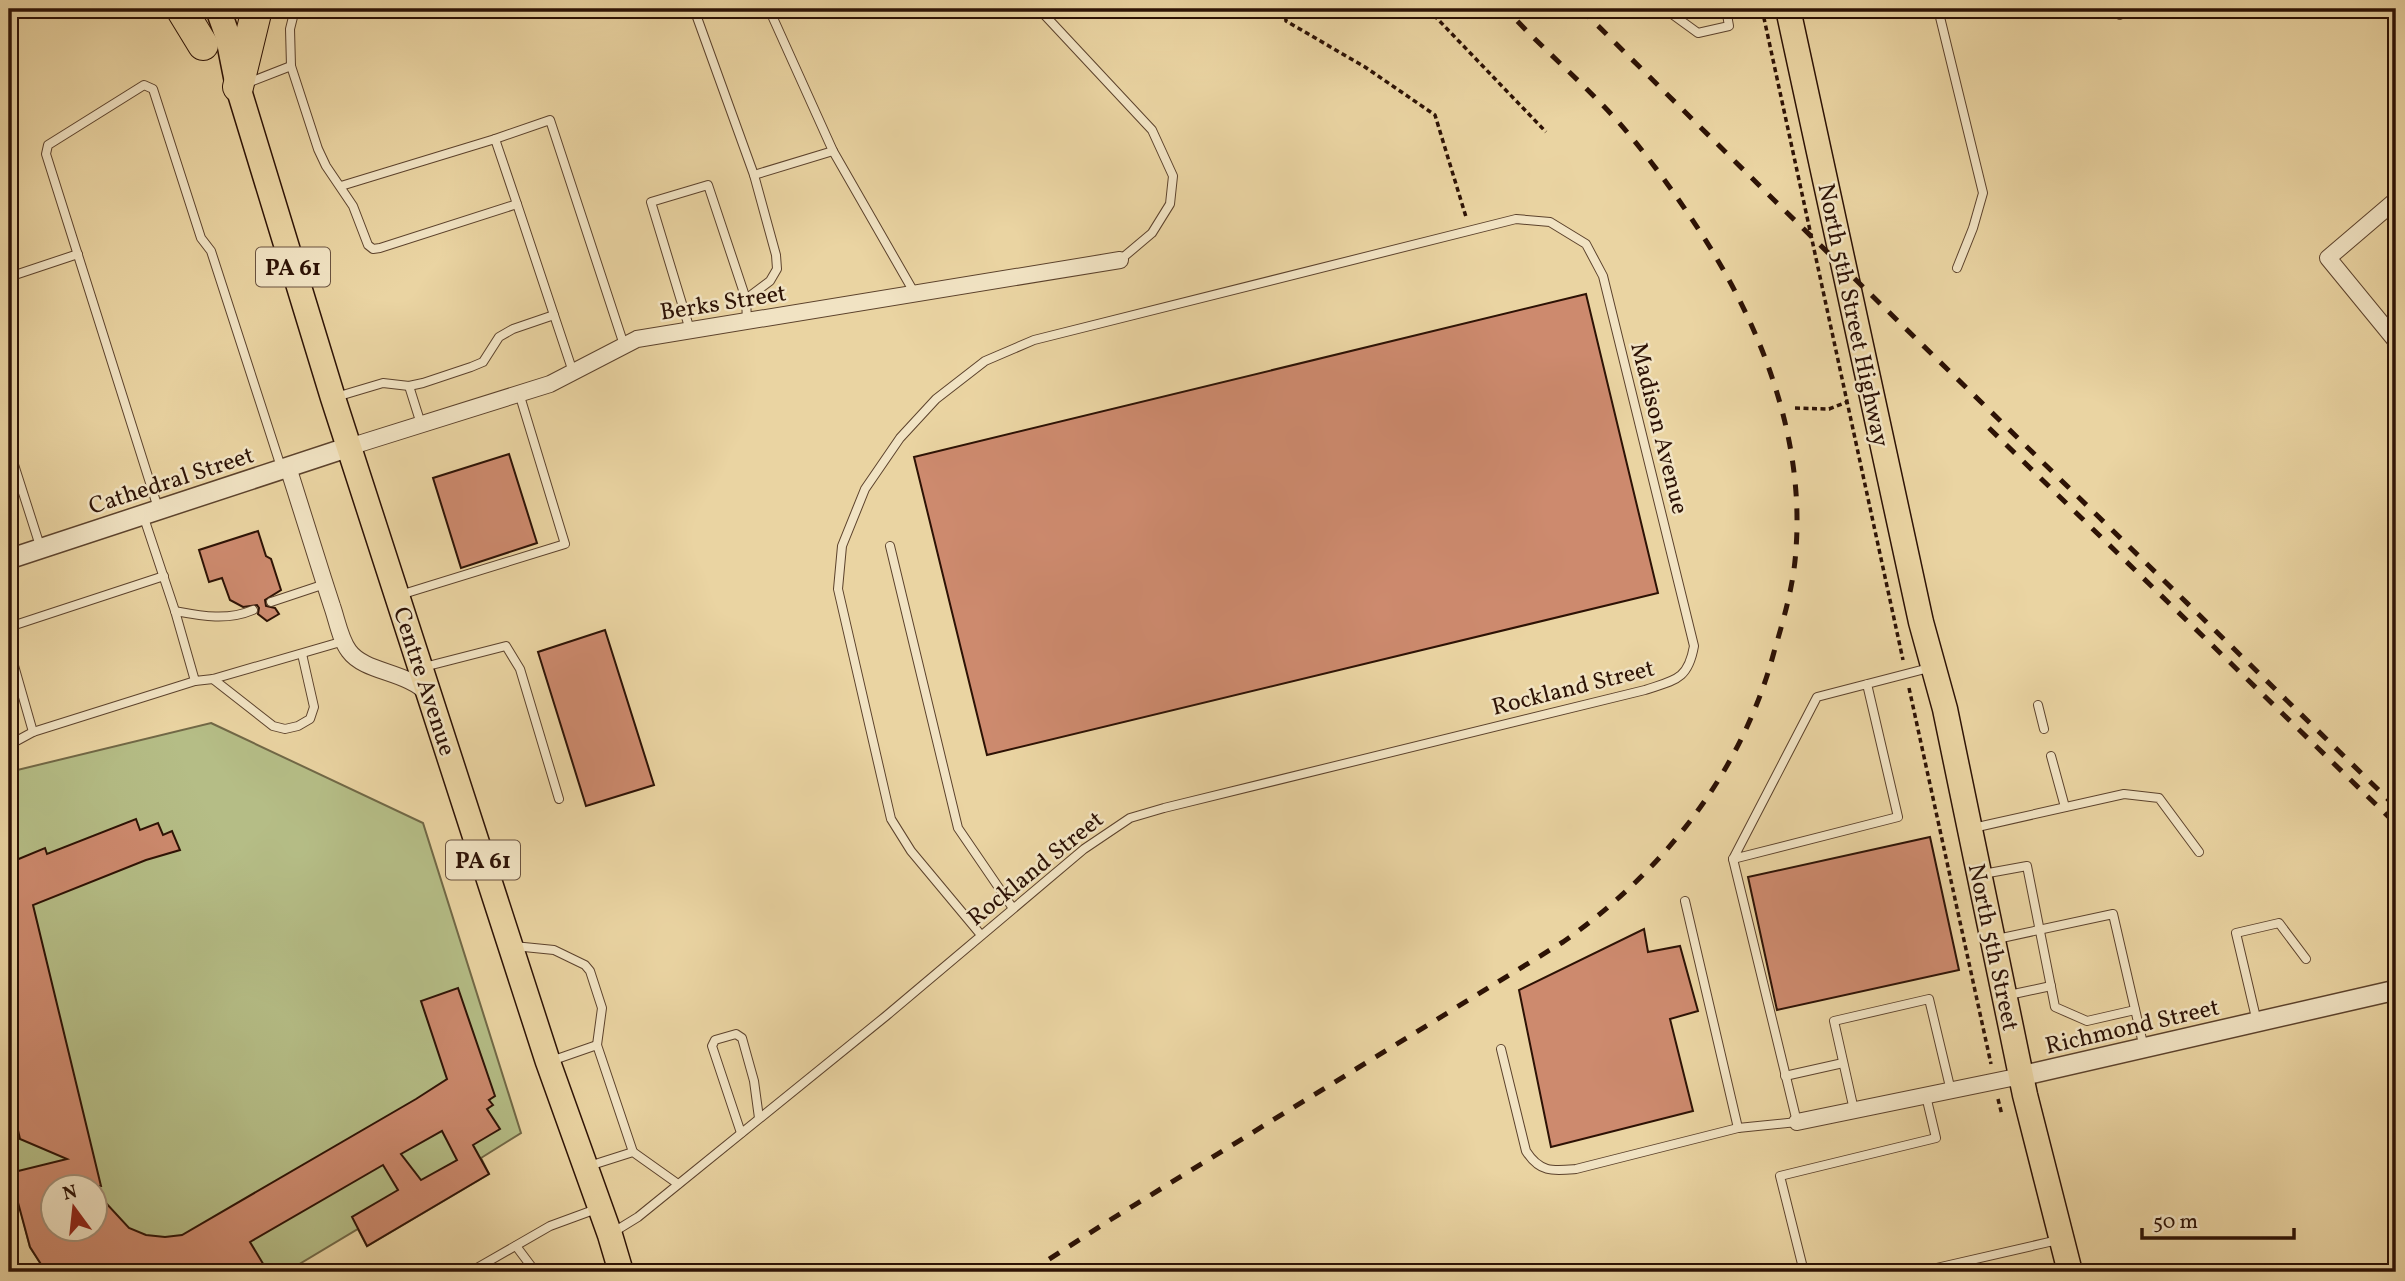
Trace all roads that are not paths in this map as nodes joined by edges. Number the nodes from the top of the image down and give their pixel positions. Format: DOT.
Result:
graph roads {
  1 [pos="181,9"];
  2 [pos="190,9"];
  3 [pos="218,9"];
  4 [pos="257,9"];
  5 [pos="295,9"];
  6 [pos="694,9"];
  7 [pos="769,9"];
  8 [pos="1039,9"];
  9 [pos="1665,9"];
  10 [pos="1675,9"];
  11 [pos="1726,9"];
  12 [pos="1788,9"];
  13 [pos="1938,9"];
  14 [pos="1677,19"];
  15 [pos="203,46"];
  16 [pos="291,66"];
  17 [pos="237,87"];
  18 [pos="495,139"];
  19 [pos="833,151"];
  20 [pos="754,175"];
  21 [pos="341,186"];
  22 [pos="2396,201"];
  23 [pos="517,204"];
  24 [pos="78,254"];
  25 [pos="1120,260"];
  26 [pos="1957,268"];
  27 [pos="9,277"];
  28 [pos="915,293"];
  29 [pos="746,299"];
  30 [pos="554,315"];
  31 [pos="747,321"];
  32 [pos="690,330"];
  33 [pos="2396,341"];
  34 [pos="625,345"];
  35 [pos="573,372"];
  36 [pos="409,386"];
  37 [pos="519,393"];
  38 [pos="334,398"];
  39 [pos="421,424"];
  40 [pos="349,447"];
  41 [pos="9,449"];
  42 [pos="285,468"];
  43 [pos="151,513"];
  44 [pos="890,546"];
  45 [pos="41,549"];
  46 [pos="9,559"];
  47 [pos="164,576"];
  48 [pos="325,583"];
  49 [pos="398,596"];
  50 [pos="271,602"];
  51 [pos="253,610"];
  52 [pos="175,611"];
  53 [pos="1921,622"];
  54 [pos="9,627"];
  55 [pos="344,641"];
  56 [pos="9,648"];
  57 [pos="302,654"];
  58 [pos="1933,666"];
  59 [pos="1690,667"];
  60 [pos="421,668"];
  61 [pos="213,679"];
  62 [pos="195,681"];
  63 [pos="1867,684"];
  64 [pos="430,697"];
  65 [pos="2038,705"];
  66 [pos="2044,729"];
  67 [pos="33,732"];
  68 [pos="9,745"];
  69 [pos="2051,756"];
  70 [pos="559,799"];
  71 [pos="2065,807"];
  72 [pos="1970,828"];
  73 [pos="2199,852"];
  74 [pos="1733,859"];
  75 [pos="1980,875"];
  76 [pos="1685,901"];
  77 [pos="1012,907"];
  78 [pos="2039,930"];
  79 [pos="981,935"];
  80 [pos="1993,940"];
  81 [pos="510,945"];
  82 [pos="2306,959"];
  83 [pos="2051,986"];
  84 [pos="2396,990"];
  85 [pos="2005,996"];
  86 [pos="2135,1010"];
  87 [pos="2257,1022"];
  88 [pos="597,1045"];
  89 [pos="2144,1048"];
  90 [pos="1501,1049"];
  91 [pos="548,1062"];
  92 [pos="1843,1063"];
  93 [pos="1786,1076"];
  94 [pos="2021,1076"];
  95 [pos="1951,1091"];
  96 [pos="1926,1096"];
  97 [pos="1854,1110"];
  98 [pos="759,1118"];
  99 [pos="1797,1122"];
  100 [pos="1738,1128"];
  101 [pos="741,1133"];
  102 [pos="633,1152"];
  103 [pos="585,1167"];
  104 [pos="678,1184"];
  105 [pos="600,1208"];
  106 [pos="610,1234"];
  107 [pos="2061,1240"];
  108 [pos="516,1246"];
  109 [pos="1941,1270"];
  110 [pos="470,1272"];
  111 [pos="528,1272"];
  112 [pos="621,1272"];
  113 [pos="1804,1272"];
  114 [pos="1919,1272"];
  115 [pos="2070,1272"];
  1 -- 15 [label="highway"];
  2 -- 15 [label="main road, Centre Avenue / PA 61"];
  3 -- 17 [label="main road, Centre Avenue / PA 61"];
  4 -- 17 [label="highway"];
  5 -- 16 [label="lane"];
  6 -- 20 [label="lane"];
  7 -- 19 [label="lane"];
  8 -- 25 [label="lane"];
  9 -- 14 [label="lane"];
  10 -- 14 [label="lane"];
  11 -- 14 [label="lane"];
  12 -- 53 [label="main road, North 5th Street Highway"];
  13 -- 26 [label="lane"];
  15 -- 17 [label="main road, Centre Avenue / PA 61"];
  16 -- 17 [label="lane"];
  16 -- 21 [label="lane"];
  17 -- 38 [label="main road, Centre Avenue / PA 61"];
  18 -- 21 [label="lane"];
  18 -- 23 [label="lane"];
  18 -- 34 [label="lane"];
  19 -- 20 [label="lane"];
  19 -- 28 [label="lane"];
  20 -- 29 [label="lane"];
  21 -- 23 [label="lane"];
  22 -- 33 [label="street"];
  23 -- 30 [label="lane"];
  24 -- 27 [label="lane"];
  24 -- 42 [label="lane"];
  24 -- 43 [label="lane"];
  25 -- 28 [label="street, Berks Street"];
  28 -- 31 [label="street, Berks Street"];
  29 -- 31 [label="lane"];
  29 -- 32 [label="lane"];
  30 -- 35 [label="lane"];
  30 -- 36 [label="lane"];
  31 -- 32 [label="street, Berks Street"];
  32 -- 34 [label="street, Berks Street"];
  34 -- 35 [label="street, Berks Street"];
  35 -- 37 [label="street, Berks Street"];
  36 -- 38 [label="lane"];
  36 -- 39 [label="lane"];
  37 -- 39 [label="street, Berks Street"];
  37 -- 49 [label="lane"];
  38 -- 40 [label="main road, Centre Avenue / PA 61"];
  39 -- 40 [label="street, Berks Street"];
  40 -- 42 [label="street, Cathedral Street"];
  40 -- 49 [label="main road, Centre Avenue / PA 61"];
  41 -- 45 [label="lane"];
  42 -- 43 [label="street, Cathedral Street"];
  42 -- 48 [label="street"];
  43 -- 45 [label="street, Cathedral Street"];
  43 -- 47 [label="lane"];
  44 -- 77 [label="lane"];
  45 -- 46 [label="street, Cathedral Street"];
  47 -- 52 [label="lane"];
  47 -- 54 [label="lane"];
  48 -- 50 [label="lane"];
  48 -- 55 [label="street"];
  49 -- 60 [label="main road, Centre Avenue / PA 61"];
  51 -- 52 [label="lane"];
  52 -- 62 [label="lane"];
  53 -- 58 [label="main road, North 5th Street"];
  55 -- 57 [label="lane"];
  55 -- 64 [label="street"];
  56 -- 67 [label="lane"];
  57 -- 61 [label="lane"];
  57 -- 61 [label="lane"];
  58 -- 63 [label="lane"];
  58 -- 72 [label="main road, North 5th Street"];
  59 -- 77 [label="lane, Rockland Street"];
  59 -- 79 [label="lane, Madison Avenue"];
  60 -- 64 [label="main road, Centre Avenue / PA 61"];
  60 -- 70 [label="lane"];
  61 -- 62 [label="lane"];
  62 -- 67 [label="lane"];
  63 -- 74 [label="lane"];
  63 -- 74 [label="lane"];
  64 -- 81 [label="main road, Centre Avenue / PA 61"];
  65 -- 66 [label="lane"];
  67 -- 68 [label="lane"];
  69 -- 71 [label="lane"];
  71 -- 72 [label="lane"];
  71 -- 73 [label="lane"];
  72 -- 75 [label="main road, North 5th Street"];
  74 -- 93 [label="lane"];
  75 -- 78 [label="lane"];
  75 -- 80 [label="main road, North 5th Street"];
  76 -- 100 [label="lane"];
  77 -- 79 [label="lane, Rockland Street"];
  78 -- 80 [label="lane"];
  78 -- 83 [label="lane"];
  78 -- 86 [label="lane"];
  79 -- 98 [label="lane, Rockland Street"];
  80 -- 85 [label="main road, North 5th Street"];
  81 -- 88 [label="lane"];
  81 -- 91 [label="main road, Centre Avenue / PA 61"];
  82 -- 87 [label="lane"];
  83 -- 85 [label="lane"];
  83 -- 86 [label="lane"];
  84 -- 87 [label="street, Richmond Street"];
  85 -- 94 [label="main road, North 5th Street"];
  86 -- 89 [label="lane"];
  87 -- 89 [label="street, Richmond Street"];
  88 -- 91 [label="lane"];
  88 -- 102 [label="lane"];
  89 -- 94 [label="street, Richmond Street"];
  90 -- 100 [label="lane"];
  91 -- 103 [label="main road, Centre Avenue / PA 61"];
  92 -- 93 [label="lane"];
  92 -- 95 [label="lane"];
  92 -- 97 [label="lane"];
  93 -- 99 [label="lane"];
  94 -- 95 [label="street, Richmond Street"];
  94 -- 107 [label="main road, North 5th Street"];
  95 -- 96 [label="street, Richmond Street"];
  96 -- 97 [label="street, Richmond Street"];
  96 -- 113 [label="lane"];
  97 -- 99 [label="street, Richmond Street"];
  98 -- 101 [label="lane, Rockland Street"];
  98 -- 101 [label="lane"];
  99 -- 100 [label="lane"];
  101 -- 104 [label="lane, Rockland Street"];
  102 -- 103 [label="lane"];
  102 -- 104 [label="lane"];
  103 -- 105 [label="main road, Centre Avenue / PA 61"];
  104 -- 106 [label="lane, Rockland Street"];
  105 -- 106 [label="main road, Centre Avenue / PA 61"];
  105 -- 108 [label="lane"];
  106 -- 112 [label="main road, Centre Avenue / PA 61"];
  107 -- 109 [label="lane"];
  107 -- 115 [label="main road, North 5th Street"];
  108 -- 110 [label="lane"];
  108 -- 111 [label="lane"];
  109 -- 114 [label="lane"];
}
